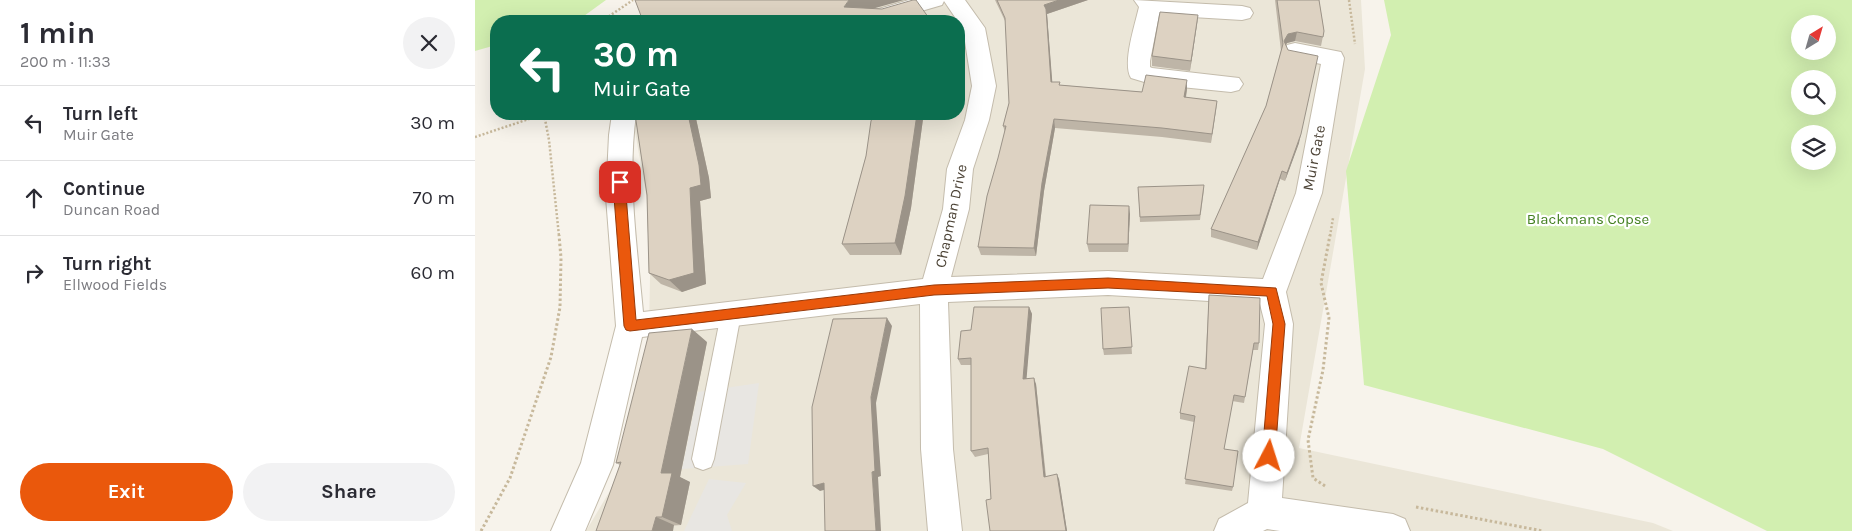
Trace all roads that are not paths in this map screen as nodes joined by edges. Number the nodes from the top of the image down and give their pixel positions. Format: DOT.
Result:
graph roads {
  1 [pos="934,0"];
  2 [pos="954,0"];
  3 [pos="1148,3"];
  4 [pos="1242,13"];
  5 [pos="883,15"];
  6 [pos="1295,51"];
  7 [pos="1231,84"];
  8 [pos="622,120"];
  9 [pos="934,290"];
  10 [pos="1272,292"];
  11 [pos="731,314"];
  12 [pos="630,326"];
  13 [pos="703,459"];
  14 [pos="1264,512"];
  15 [pos="1401,518"];
  16 [pos="568,531"];
  17 [pos="945,531"];
  18 [pos="1231,531"];
  1 -- 5 [label="street"];
  2 -- 9 [label="street, Chapman Drive"];
  3 -- 4 [label="street"];
  3 -- 7 [label="street"];
  6 -- 10 [label="street, Muir Gate"];
  8 -- 12 [label="street"];
  9 -- 10 [label="street"];
  9 -- 11 [label="street"];
  9 -- 17 [label="street, Chapman Drive"];
  10 -- 14 [label="street"];
  11 -- 12 [label="street"];
  11 -- 13 [label="lane"];
  12 -- 16 [label="street"];
  14 -- 15 [label="street"];
  14 -- 18 [label="street"];
}
